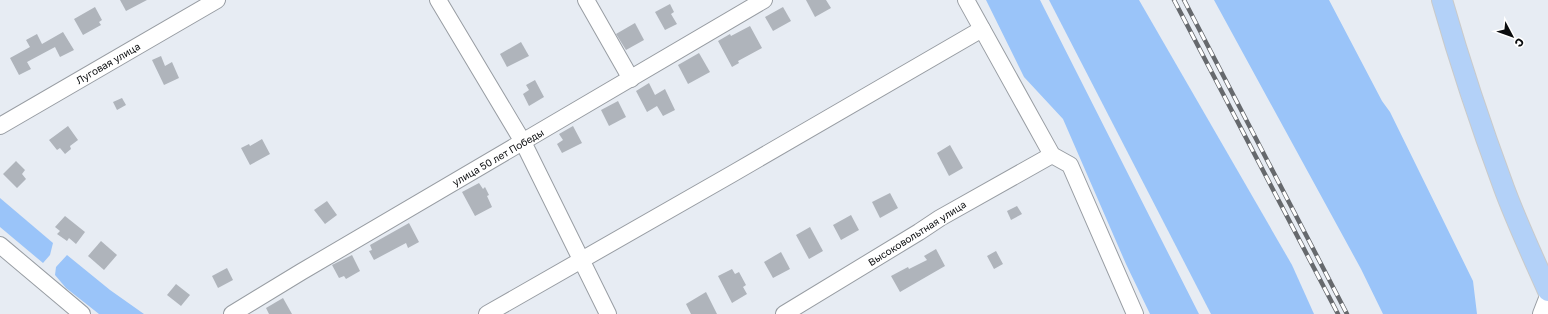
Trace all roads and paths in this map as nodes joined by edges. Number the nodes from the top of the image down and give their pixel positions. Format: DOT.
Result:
graph roads {
  1 [pos="217,0"];
  2 [pos="438,0"];
  3 [pos="586,0"];
  4 [pos="764,0"];
  5 [pos="966,0"];
  6 [pos="1442,0"];
  7 [pos="982,29"];
  8 [pos="630,78"];
  9 [pos="0,126"];
  10 [pos="523,142"];
  11 [pos="1052,154"];
  12 [pos="0,245"];
  13 [pos="581,260"];
  14 [pos="1548,291"];
  15 [pos="1548,296"];
  16 [pos="82,314"];
  17 [pos="232,314"];
  18 [pos="487,314"];
  19 [pos="608,314"];
  20 [pos="784,314"];
  21 [pos="1135,314"];
  22 [pos="1541,314"];
  1 -- 9 [label="street, Луговая улица"];
  2 -- 10 [label="street"];
  3 -- 8 [label="street"];
  4 -- 8 [label="street, улица 50 лет Победы"];
  5 -- 7 [label="street"];
  6 -- 14 [label="main road"];
  7 -- 11 [label="street"];
  7 -- 13 [label="street"];
  8 -- 10 [label="street, улица 50 лет Победы"];
  10 -- 13 [label="street"];
  10 -- 17 [label="street, улица 50 лет Победы"];
  11 -- 20 [label="street, Высоковольтная улица"];
  11 -- 21 [label="street"];
  12 -- 16 [label="street"];
  13 -- 18 [label="street"];
  13 -- 19 [label="street"];
  15 -- 22 [label="street"];
}
